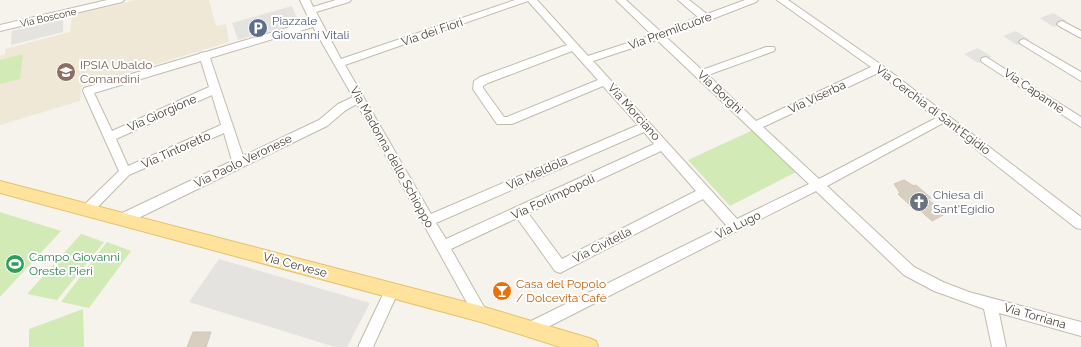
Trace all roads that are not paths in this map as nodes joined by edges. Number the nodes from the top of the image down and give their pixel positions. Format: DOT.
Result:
graph roads {
  1 [pos="119,0"];
  2 [pos="305,0"];
  3 [pos="346,0"];
  4 [pos="524,0"];
  5 [pos="532,0"];
  6 [pos="621,0"];
  7 [pos="683,0"];
  8 [pos="753,0"];
  9 [pos="782,0"];
  10 [pos="310,11"];
  11 [pos="705,18"];
  12 [pos="316,23"];
  13 [pos="1062,24"];
  14 [pos="0,28"];
  15 [pos="1081,35"];
  16 [pos="659,36"];
  17 [pos="1024,42"];
  18 [pos="574,46"];
  19 [pos="770,49"];
  20 [pos="204,55"];
  21 [pos="586,60"];
  22 [pos="986,60"];
  23 [pos="340,64"];
  24 [pos="879,68"];
  25 [pos="700,74"];
  26 [pos="1081,77"];
  27 [pos="605,81"];
  28 [pos="215,89"];
  29 [pos="360,98"];
  30 [pos="944,118"];
  31 [pos="1081,123"];
  32 [pos="646,126"];
  33 [pos="755,126"];
  34 [pos="227,128"];
  35 [pos="109,137"];
  36 [pos="663,145"];
  37 [pos="239,163"];
  38 [pos="125,172"];
  39 [pos="818,185"];
  40 [pos="0,187"];
  41 [pos="705,192"];
  42 [pos="88,210"];
  43 [pos="520,212"];
  44 [pos="123,219"];
  45 [pos="428,221"];
  46 [pos="1081,223"];
  47 [pos="735,226"];
  48 [pos="442,248"];
  49 [pos="392,290"];
  50 [pos="990,303"];
  51 [pos="481,314"];
  52 [pos="530,329"];
  53 [pos="1081,329"];
  54 [pos="365,347"];
  55 [pos="589,347"];
  56 [pos="999,347"];
  1 -- 14 [label="street, Via Boscone"];
  2 -- 10 [label="street, Via Madonna dello Schioppo"];
  3 -- 10 [label="street"];
  4 -- 23 [label="street, Via dei Fiori"];
  5 -- 18 [label="street, Via Morciano"];
  6 -- 16 [label="street, Via Borghi"];
  7 -- 11 [label="street"];
  8 -- 11 [label="street, Via Premilcuore"];
  9 -- 24 [label="street, Via Cerchia di Sant'Egidio"];
  10 -- 12 [label="street, Via Madonna dello Schioppo"];
  11 -- 16 [label="street, Via Premilcuore"];
  12 -- 20 [label="street"];
  12 -- 23 [label="street, Via Madonna dello Schioppo"];
  13 -- 15 [label="street"];
  16 -- 21 [label="street, Via Premilcuore"];
  16 -- 25 [label="street, Via Borghi"];
  17 -- 26 [label="street"];
  18 -- 21 [label="street, Via Morciano"];
  18 -- 27 [label="street"];
  19 -- 25 [label="street"];
  20 -- 28 [label="street"];
  20 -- 35 [label="street"];
  21 -- 27 [label="street, Via Morciano"];
  22 -- 31 [label="street, Via Capanne"];
  23 -- 29 [label="street, Via Madonna dello Schioppo"];
  24 -- 30 [label="street, Via Cerchia di Sant'Egidio"];
  24 -- 33 [label="street, Via Viserba"];
  25 -- 33 [label="street, Via Borghi"];
  27 -- 32 [label="street, Via Morciano"];
  28 -- 34 [label="street"];
  28 -- 35 [label="street, Via Giorgione"];
  29 -- 37 [label="street, Via Paolo Veronese"];
  29 -- 45 [label="street, Via Madonna dello Schioppo"];
  30 -- 39 [label="street, Via Lugo"];
  30 -- 46 [label="street, Via Cerchia di Sant'Egidio"];
  32 -- 36 [label="street, Via Morciano"];
  32 -- 45 [label="street, Via Meldola"];
  33 -- 39 [label="street, Via Borghi"];
  34 -- 37 [label="street"];
  34 -- 38 [label="street, Via Tintoretto"];
  35 -- 38 [label="street"];
  36 -- 41 [label="street, Via Morciano"];
  36 -- 43 [label="street, Via Forlimpopoli"];
  37 -- 44 [label="street, Via Paolo Veronese"];
  38 -- 42 [label="street"];
  39 -- 47 [label="street, Via Lugo"];
  39 -- 50 [label="street, Via Torriana"];
  40 -- 42 [label="main road, Via Cervese"];
  41 -- 43 [label="street, Via Civitella"];
  41 -- 47 [label="street, Via Morciano"];
  42 -- 44 [label="main road, Via Cervese"];
  43 -- 48 [label="street, Via Forlimpopoli"];
  44 -- 49 [label="main road, Via Cervese"];
  45 -- 48 [label="street, Via Madonna dello Schioppo"];
  47 -- 52 [label="street, Via Lugo"];
  48 -- 51 [label="street, Via Madonna dello Schioppo"];
  49 -- 51 [label="main road, Via Cervese"];
  49 -- 54 [label="street"];
  50 -- 53 [label="street, Via Torriana"];
  50 -- 56 [label="street"];
  51 -- 52 [label="main road, Via Cervese"];
  52 -- 55 [label="main road, Via Cervese"];
}
